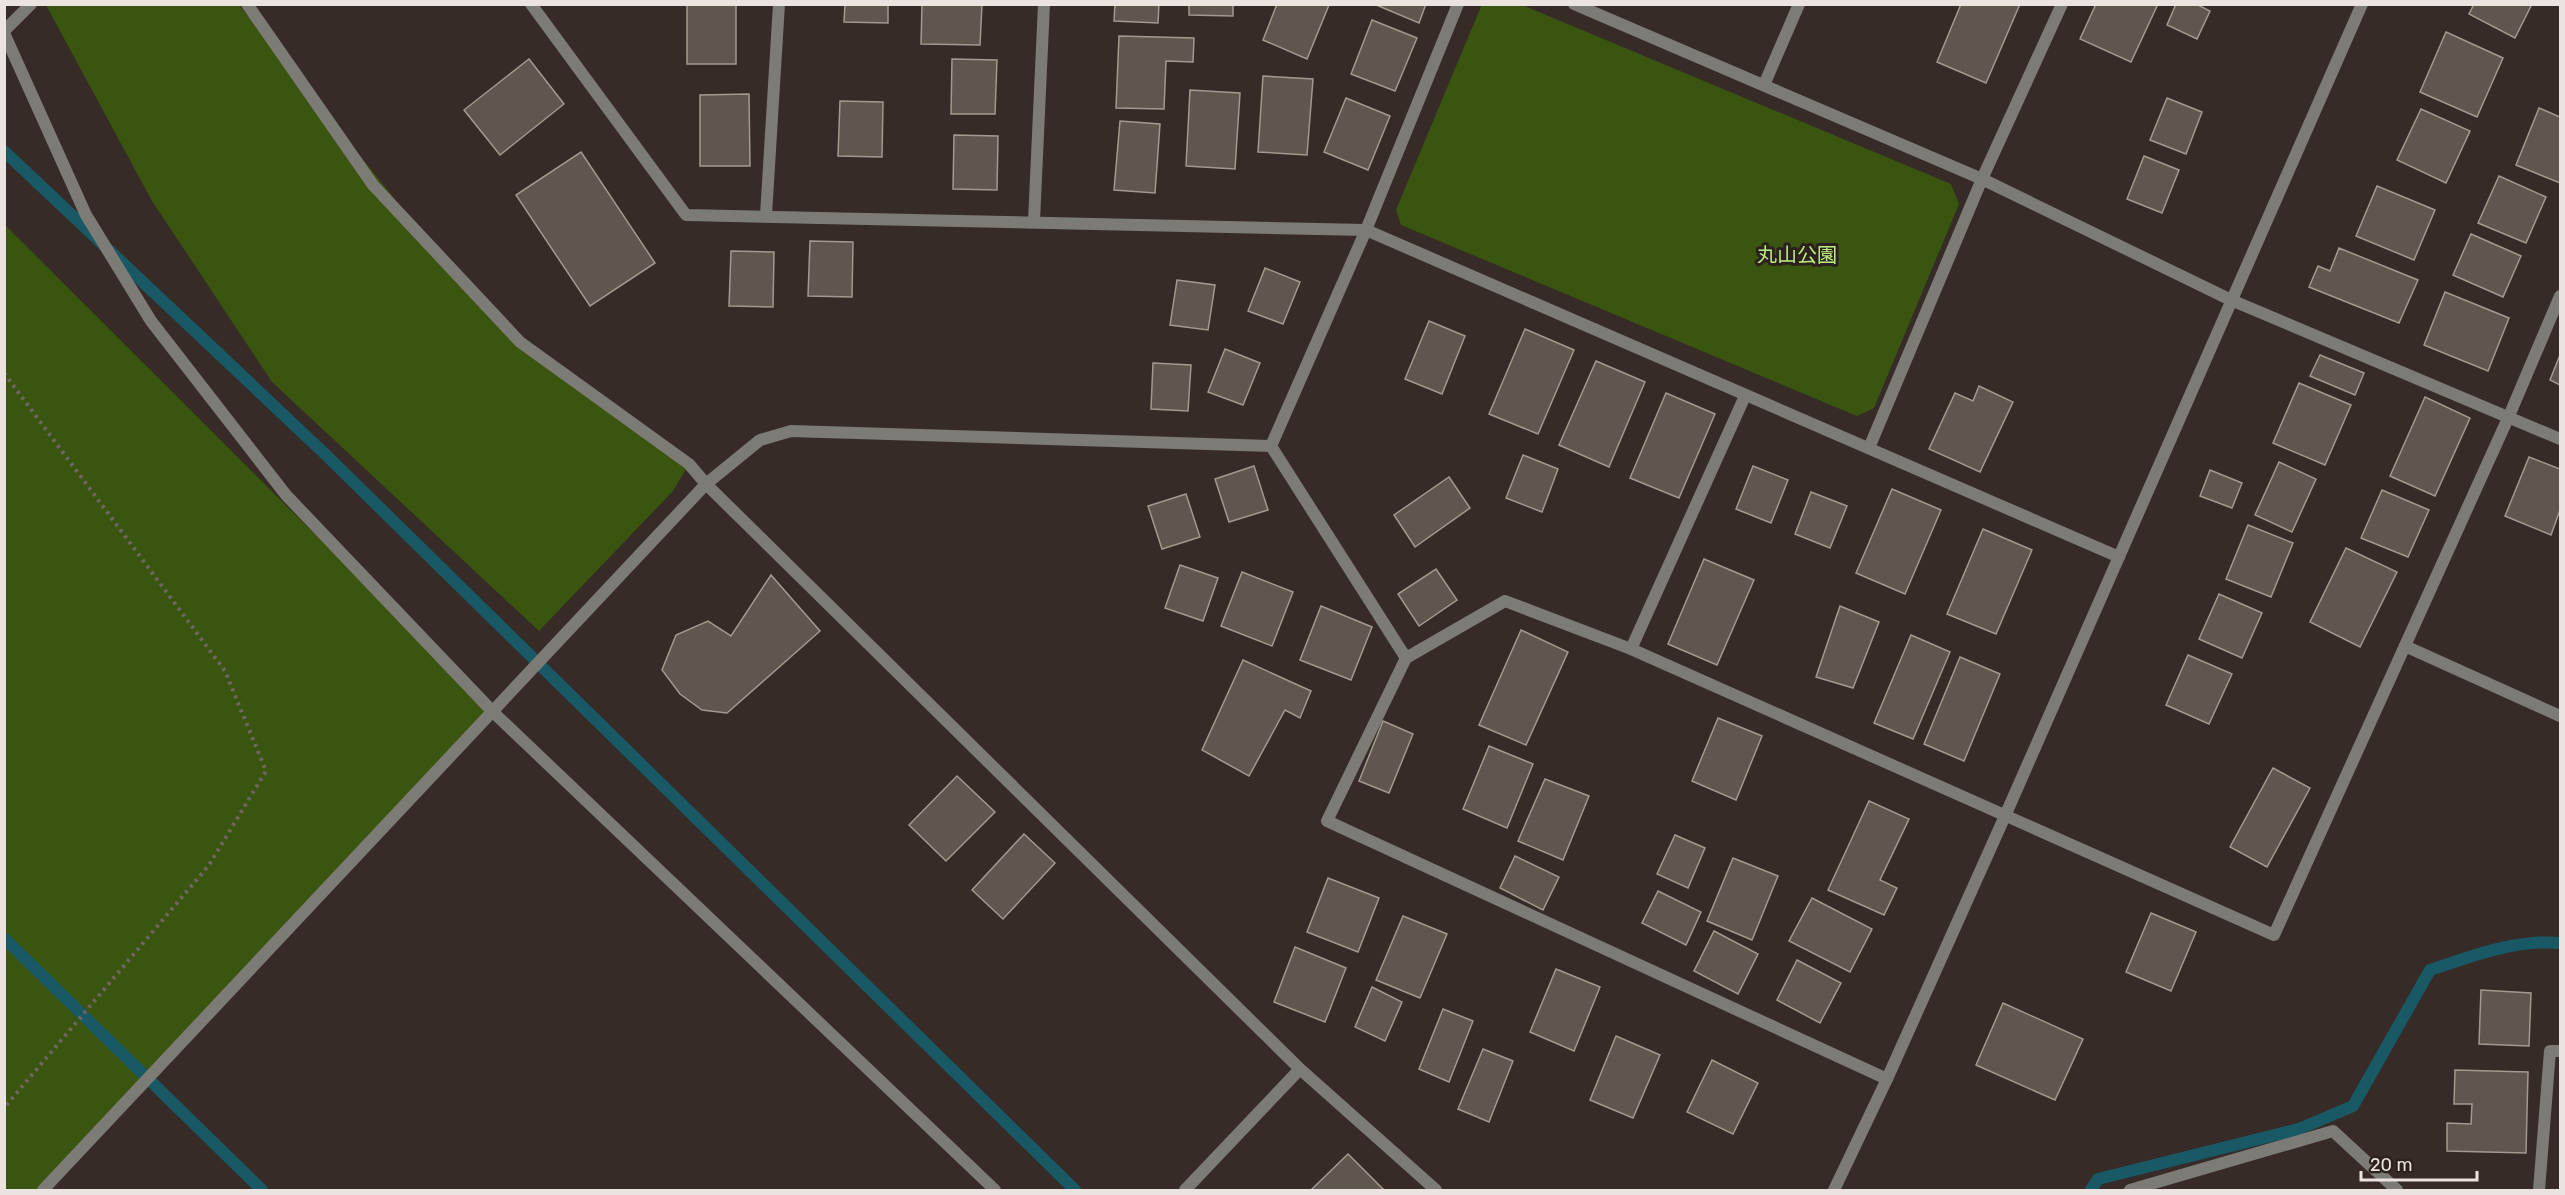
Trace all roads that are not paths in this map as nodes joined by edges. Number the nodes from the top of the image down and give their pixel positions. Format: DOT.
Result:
graph roads {
  1 [pos="31,4"];
  2 [pos="247,4"];
  3 [pos="531,4"];
  4 [pos="778,4"];
  5 [pos="1044,4"];
  6 [pos="1458,4"];
  7 [pos="1574,4"];
  8 [pos="1799,4"];
  9 [pos="2062,4"];
  10 [pos="2362,4"];
  11 [pos="4,32"];
  12 [pos="1764,85"];
  13 [pos="1982,179"];
  14 [pos="766,215"];
  15 [pos="1034,221"];
  16 [pos="1366,230"];
  17 [pos="2560,296"];
  18 [pos="2231,300"];
  19 [pos="1745,396"];
  20 [pos="2509,416"];
  21 [pos="2560,439"];
  22 [pos="1272,446"];
  23 [pos="1869,448"];
  24 [pos="706,484"];
  25 [pos="2119,557"];
  26 [pos="2405,646"];
  27 [pos="1631,649"];
  28 [pos="1406,658"];
  29 [pos="493,712"];
  30 [pos="2560,716"];
  31 [pos="2005,816"];
  32 [pos="2560,1052"];
  33 [pos="1300,1069"];
  34 [pos="1887,1079"];
  35 [pos="43,1191"];
  36 [pos="995,1191"];
  37 [pos="1185,1191"];
  38 [pos="1436,1191"];
  39 [pos="1833,1191"];
  40 [pos="2130,1191"];
  41 [pos="2397,1191"];
  42 [pos="2539,1191"];
  1 -- 11 [label="street"];
  2 -- 24 [label="street"];
  3 -- 14 [label="street"];
  4 -- 14 [label="street"];
  5 -- 15 [label="street"];
  6 -- 16 [label="street"];
  7 -- 12 [label="street"];
  8 -- 12 [label="street"];
  9 -- 13 [label="street"];
  10 -- 18 [label="street"];
  11 -- 29 [label="street"];
  12 -- 13 [label="street"];
  13 -- 18 [label="street"];
  13 -- 23 [label="street"];
  14 -- 15 [label="street"];
  15 -- 16 [label="street"];
  16 -- 19 [label="street"];
  16 -- 22 [label="street"];
  17 -- 20 [label="street"];
  18 -- 20 [label="street"];
  18 -- 25 [label="street"];
  19 -- 23 [label="street"];
  19 -- 27 [label="street"];
  20 -- 21 [label="street"];
  20 -- 26 [label="street"];
  22 -- 24 [label="street"];
  22 -- 28 [label="street"];
  23 -- 25 [label="street"];
  24 -- 29 [label="street"];
  24 -- 33 [label="street"];
  25 -- 31 [label="street"];
  26 -- 30 [label="street"];
  26 -- 31 [label="street"];
  27 -- 28 [label="street"];
  27 -- 31 [label="street"];
  28 -- 34 [label="street"];
  29 -- 35 [label="street"];
  29 -- 36 [label="street"];
  31 -- 34 [label="street"];
  32 -- 42 [label="street"];
  33 -- 37 [label="street"];
  33 -- 38 [label="street"];
  34 -- 39 [label="street"];
  40 -- 41 [label="street"];
}
